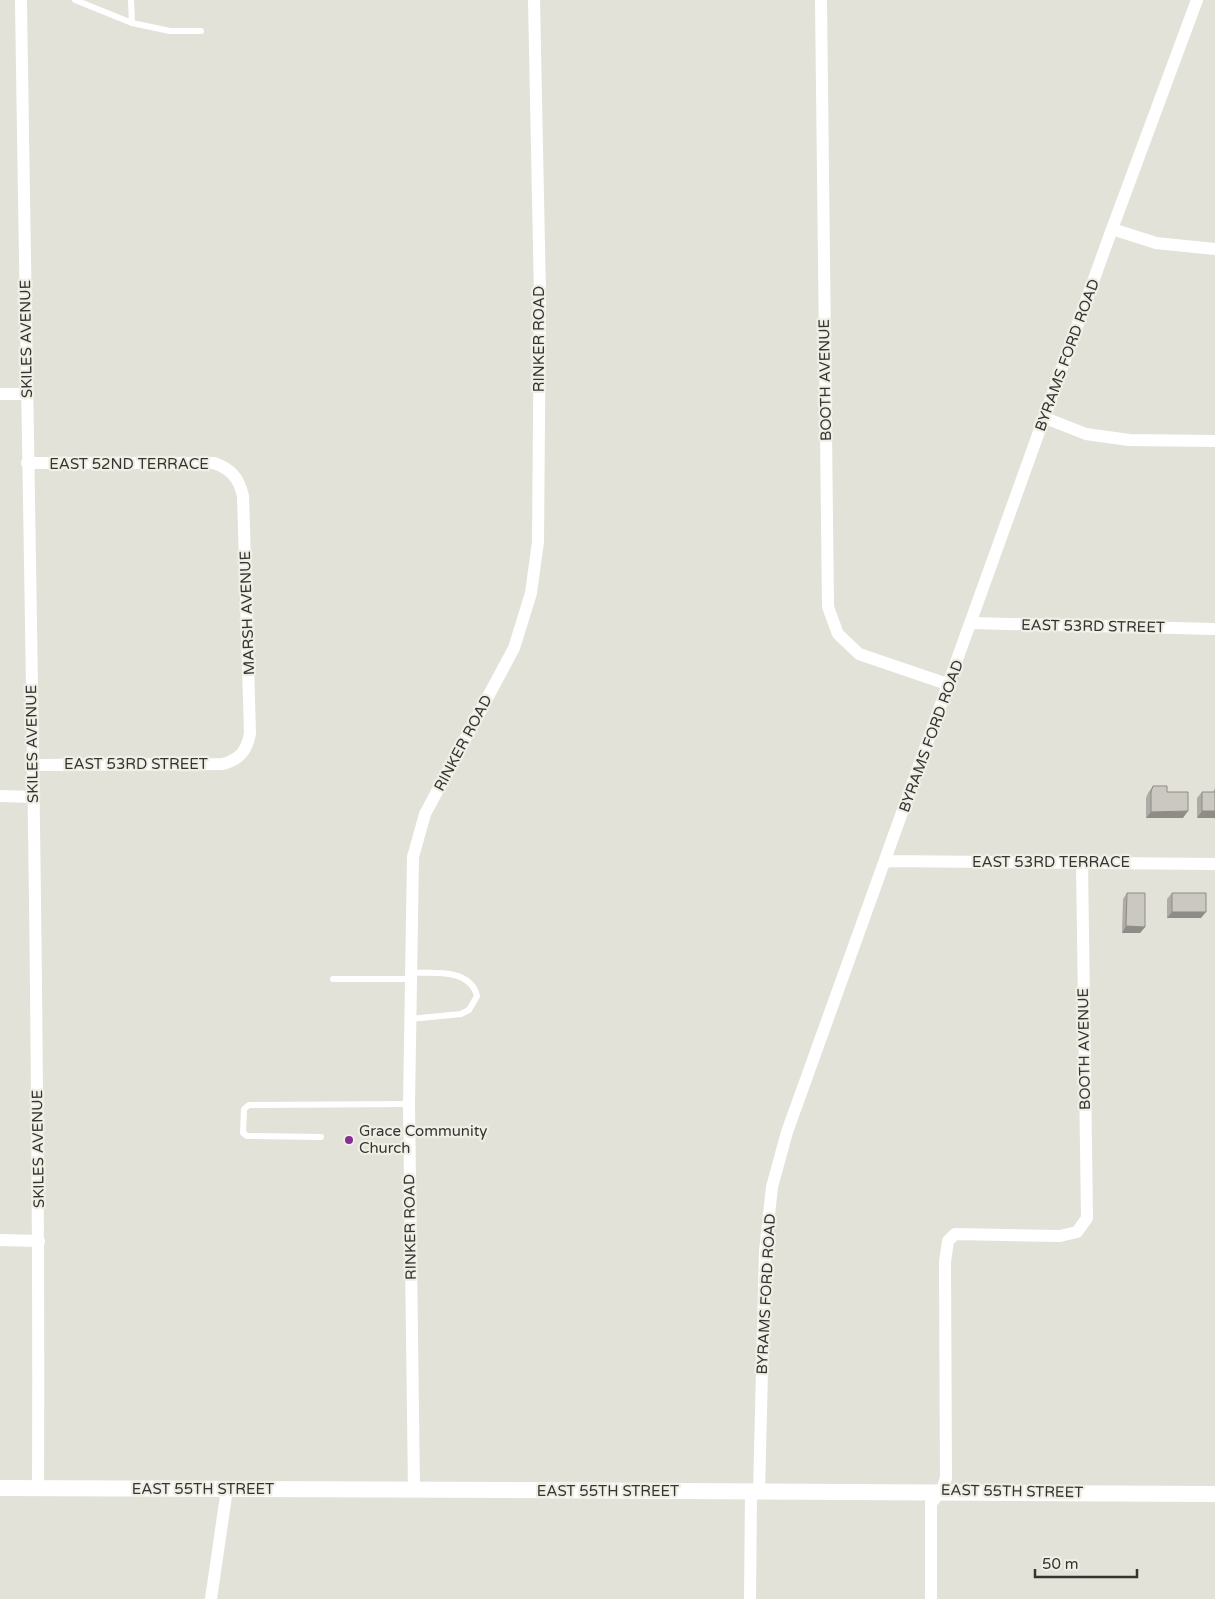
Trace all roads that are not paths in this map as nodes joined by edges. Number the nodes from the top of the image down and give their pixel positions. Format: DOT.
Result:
graph roads {
  1 [pos="21,0"];
  2 [pos="74,0"];
  3 [pos="131,0"];
  4 [pos="534,0"];
  5 [pos="821,0"];
  6 [pos="1197,0"];
  7 [pos="132,22"];
  8 [pos="201,31"];
  9 [pos="1112,229"];
  10 [pos="1215,250"];
  11 [pos="0,394"];
  12 [pos="26,394"];
  13 [pos="1045,418"];
  14 [pos="1215,441"];
  15 [pos="27,463"];
  16 [pos="229,470"];
  17 [pos="972,623"];
  18 [pos="1215,628"];
  19 [pos="950,684"];
  20 [pos="238,757"];
  21 [pos="32,764"];
  22 [pos="0,796"];
  23 [pos="33,797"];
  24 [pos="886,861"];
  25 [pos="1082,863"];
  26 [pos="1215,864"];
  27 [pos="411,976"];
  28 [pos="333,979"];
  29 [pos="410,1019"];
  30 [pos="409,1104"];
  31 [pos="321,1137"];
  32 [pos="0,1240"];
  33 [pos="39,1241"];
  34 [pos="0,1488"];
  35 [pos="38,1489"];
  36 [pos="228,1489"];
  37 [pos="414,1490"];
  38 [pos="942,1490"];
  39 [pos="755,1492"];
  40 [pos="1215,1494"];
  41 [pos="211,1599"];
  42 [pos="750,1599"];
  43 [pos="931,1599"];
  1 -- 12 [label="street, SKILES AVENUE"];
  2 -- 7 [label="lane"];
  3 -- 7 [label="lane"];
  4 -- 27 [label="street, RINKER ROAD"];
  5 -- 19 [label="street, BOOTH AVENUE"];
  6 -- 9 [label="street, BYRAMS FORD ROAD"];
  7 -- 8 [label="lane"];
  9 -- 10 [label="street"];
  9 -- 13 [label="street, BYRAMS FORD ROAD"];
  11 -- 12 [label="street"];
  12 -- 15 [label="street, SKILES AVENUE"];
  13 -- 14 [label="street"];
  13 -- 17 [label="street, BYRAMS FORD ROAD"];
  15 -- 16 [label="street, EAST 52ND TERRACE"];
  15 -- 21 [label="street, SKILES AVENUE"];
  16 -- 20 [label="street, MARSH AVENUE"];
  17 -- 18 [label="street, EAST 53RD STREET"];
  17 -- 19 [label="street, BYRAMS FORD ROAD"];
  19 -- 24 [label="street, BYRAMS FORD ROAD"];
  20 -- 21 [label="street, EAST 53RD STREET"];
  21 -- 23 [label="street, SKILES AVENUE"];
  22 -- 23 [label="street"];
  23 -- 33 [label="street, SKILES AVENUE"];
  24 -- 25 [label="street, EAST 53RD TERRACE"];
  24 -- 39 [label="street, BYRAMS FORD ROAD"];
  25 -- 26 [label="street, EAST 53RD TERRACE"];
  25 -- 38 [label="street, BOOTH AVENUE"];
  27 -- 28 [label="lane"];
  27 -- 29 [label="street, RINKER ROAD"];
  27 -- 29 [label="lane"];
  29 -- 30 [label="street, RINKER ROAD"];
  30 -- 31 [label="lane"];
  30 -- 37 [label="street, RINKER ROAD"];
  32 -- 33 [label="street"];
  33 -- 35 [label="street, SKILES AVENUE"];
  34 -- 35 [label="street, EAST 55TH STREET"];
  35 -- 36 [label="street, EAST 55TH STREET"];
  36 -- 37 [label="street, EAST 55TH STREET"];
  36 -- 41 [label="street"];
  37 -- 39 [label="street, EAST 55TH STREET"];
  38 -- 39 [label="street, EAST 55TH STREET"];
  38 -- 40 [label="street, EAST 55TH STREET"];
  38 -- 43 [label="street"];
  39 -- 42 [label="street, BYRAMS FORD ROAD"];
}
